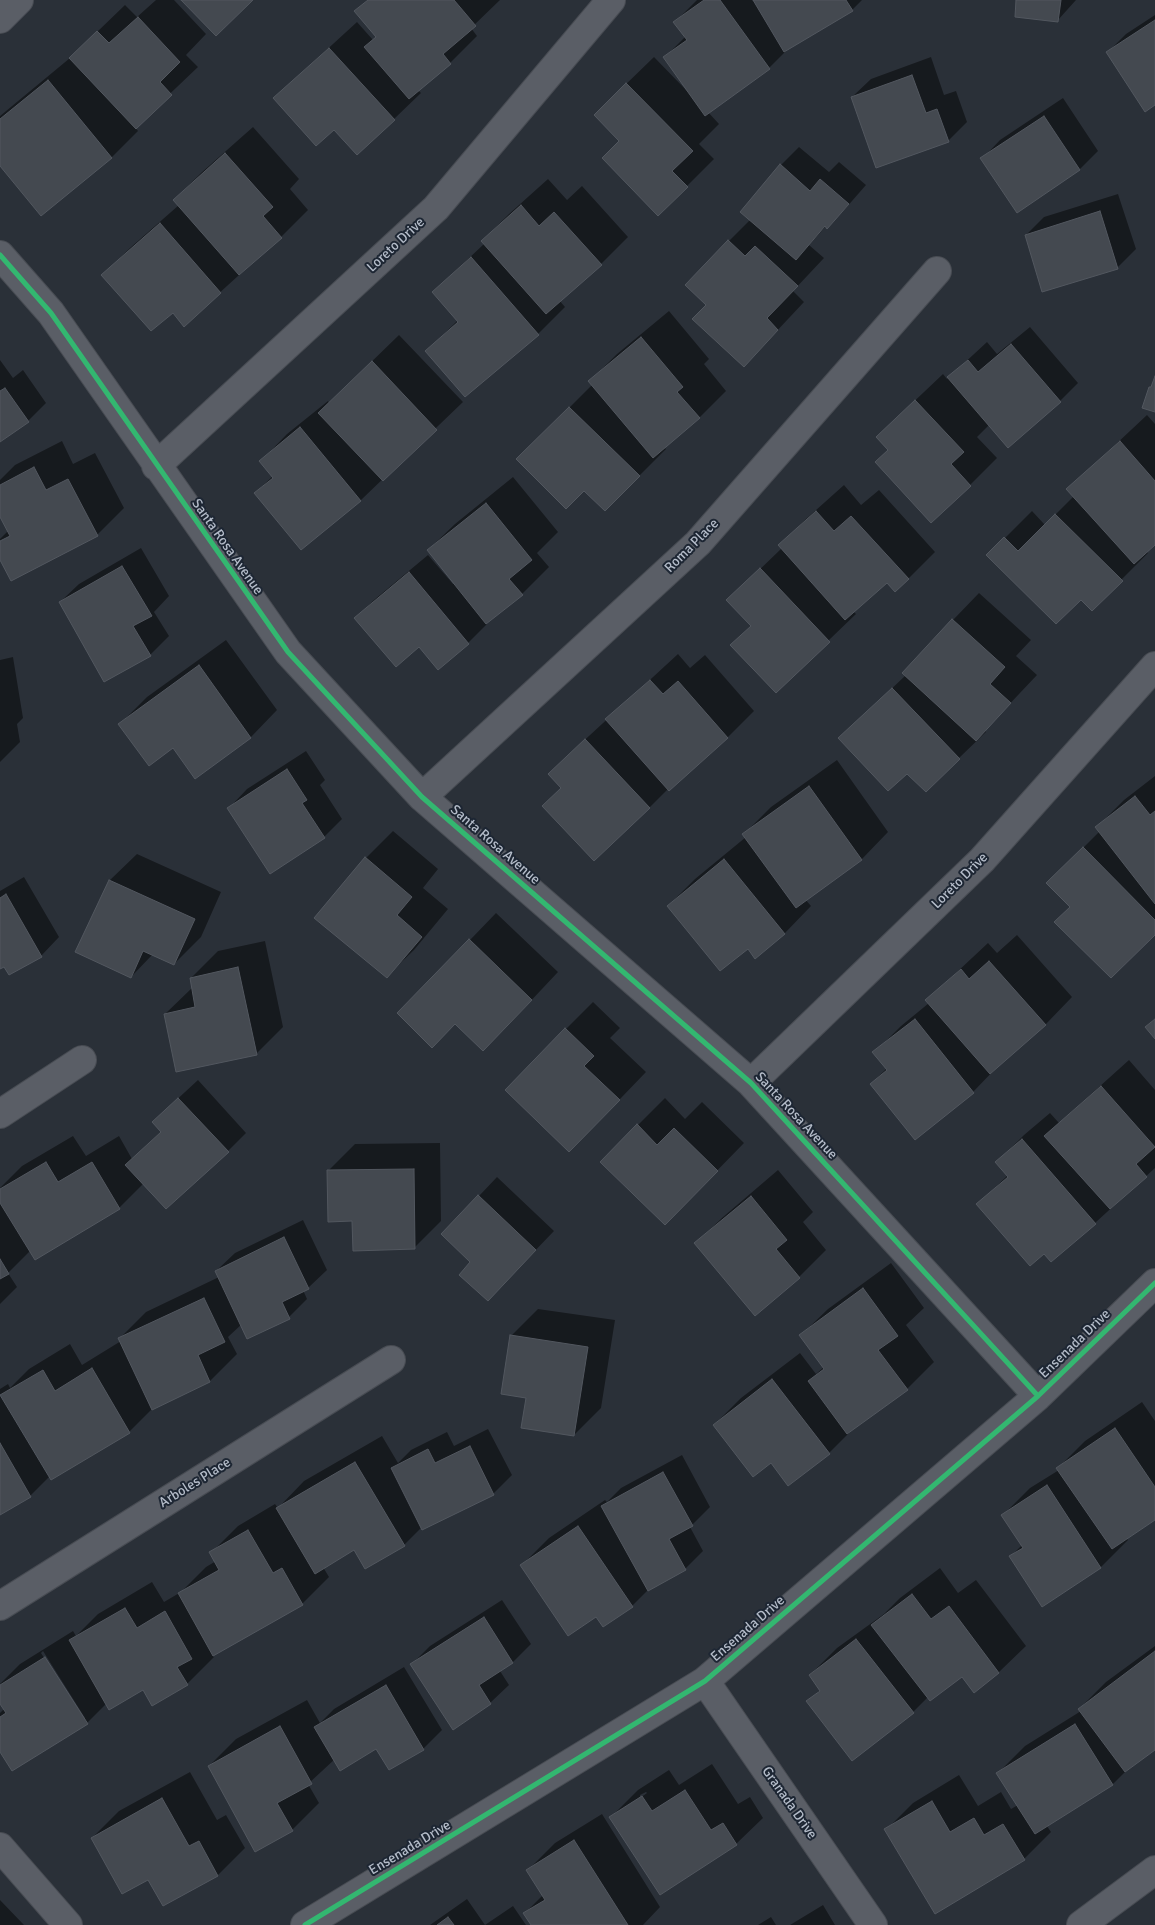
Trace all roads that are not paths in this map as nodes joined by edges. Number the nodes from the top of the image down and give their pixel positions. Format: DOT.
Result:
graph roads {
  1 [pos="18,0"];
  2 [pos="611,0"];
  3 [pos="0,19"];
  4 [pos="0,255"];
  5 [pos="937,271"];
  6 [pos="156,466"];
  7 [pos="1155,666"];
  8 [pos="422,797"];
  9 [pos="82,1060"];
  10 [pos="751,1082"];
  11 [pos="0,1114"];
  12 [pos="1155,1283"];
  13 [pos="391,1360"];
  14 [pos="1038,1396"];
  15 [pos="0,1606"];
  16 [pos="705,1681"];
  17 [pos="0,1847"];
  18 [pos="1153,1876"];
  19 [pos="68,1925"];
  20 [pos="305,1925"];
  21 [pos="873,1925"];
  22 [pos="1081,1925"];
  1 -- 3 [label="street"];
  2 -- 6 [label="street, Loreto Drive"];
  4 -- 6 [label="street, Santa Rosa Avenue"];
  5 -- 8 [label="street, Roma Place"];
  6 -- 8 [label="street, Santa Rosa Avenue"];
  7 -- 10 [label="street, Loreto Drive"];
  8 -- 10 [label="street, Santa Rosa Avenue"];
  9 -- 11 [label="street"];
  10 -- 14 [label="street, Santa Rosa Avenue"];
  12 -- 14 [label="street, Ensenada Drive"];
  13 -- 15 [label="street, Arboles Place"];
  14 -- 16 [label="street, Ensenada Drive"];
  16 -- 20 [label="street, Ensenada Drive"];
  16 -- 21 [label="street, Granada Drive"];
  17 -- 19 [label="street"];
  18 -- 22 [label="street"];
}
